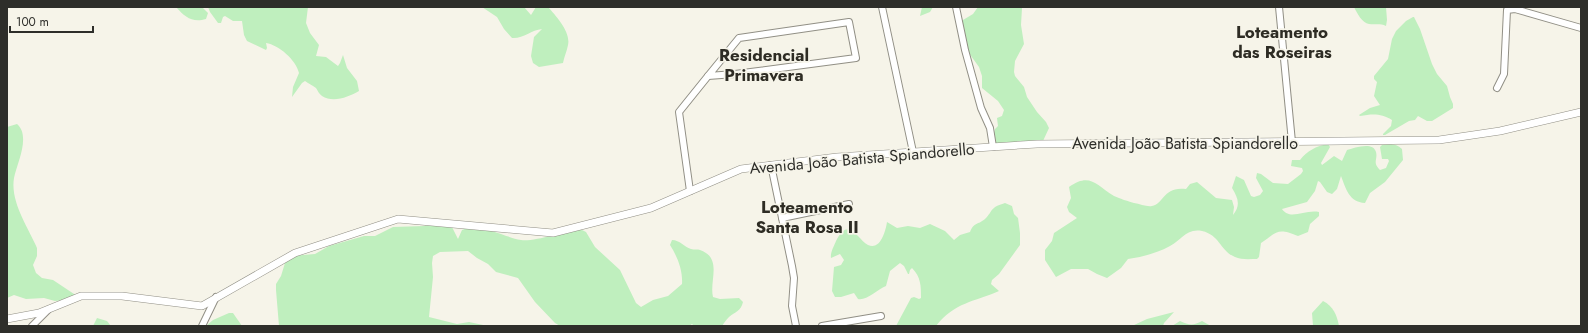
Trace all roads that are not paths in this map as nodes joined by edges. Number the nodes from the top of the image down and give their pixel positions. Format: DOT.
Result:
graph roads {
  1 [pos="882,7"];
  2 [pos="956,7"];
  3 [pos="1279,7"];
  4 [pos="1581,28"];
  5 [pos="708,76"];
  6 [pos="1497,88"];
  7 [pos="1581,112"];
  8 [pos="1292,142"];
  9 [pos="993,147"];
  10 [pos="913,152"];
  11 [pos="771,165"];
  12 [pos="690,191"];
  13 [pos="849,204"];
  14 [pos="782,218"];
  15 [pos="216,297"];
  16 [pos="50,308"];
  17 [pos="880,316"];
  18 [pos="7,318"];
  19 [pos="32,326"];
  20 [pos="202,326"];
  21 [pos="796,326"];
  22 [pos="822,326"];
  1 -- 10 [label="street"];
  2 -- 9 [label="street"];
  3 -- 8 [label="street"];
  4 -- 6 [label="street"];
  5 -- 5 [label="street"];
  5 -- 12 [label="street"];
  7 -- 8 [label="street, Avenida João Batista Spiandorello"];
  8 -- 9 [label="street, Avenida João Batista Spiandorello"];
  9 -- 10 [label="street, Avenida João Batista Spiandorello"];
  10 -- 11 [label="street, Avenida João Batista Spiandorello"];
  11 -- 12 [label="street, Avenida João Batista Spiandorello"];
  11 -- 14 [label="street"];
  12 -- 15 [label="street, Avenida João Batista Spiandorello"];
  13 -- 14 [label="street"];
  14 -- 21 [label="street"];
  15 -- 16 [label="street, Avenida João Batista Spiandorello"];
  15 -- 20 [label="street"];
  16 -- 18 [label="street, Avenida João Batista Spiandorello"];
  16 -- 19 [label="street"];
  17 -- 22 [label="street"];
}
